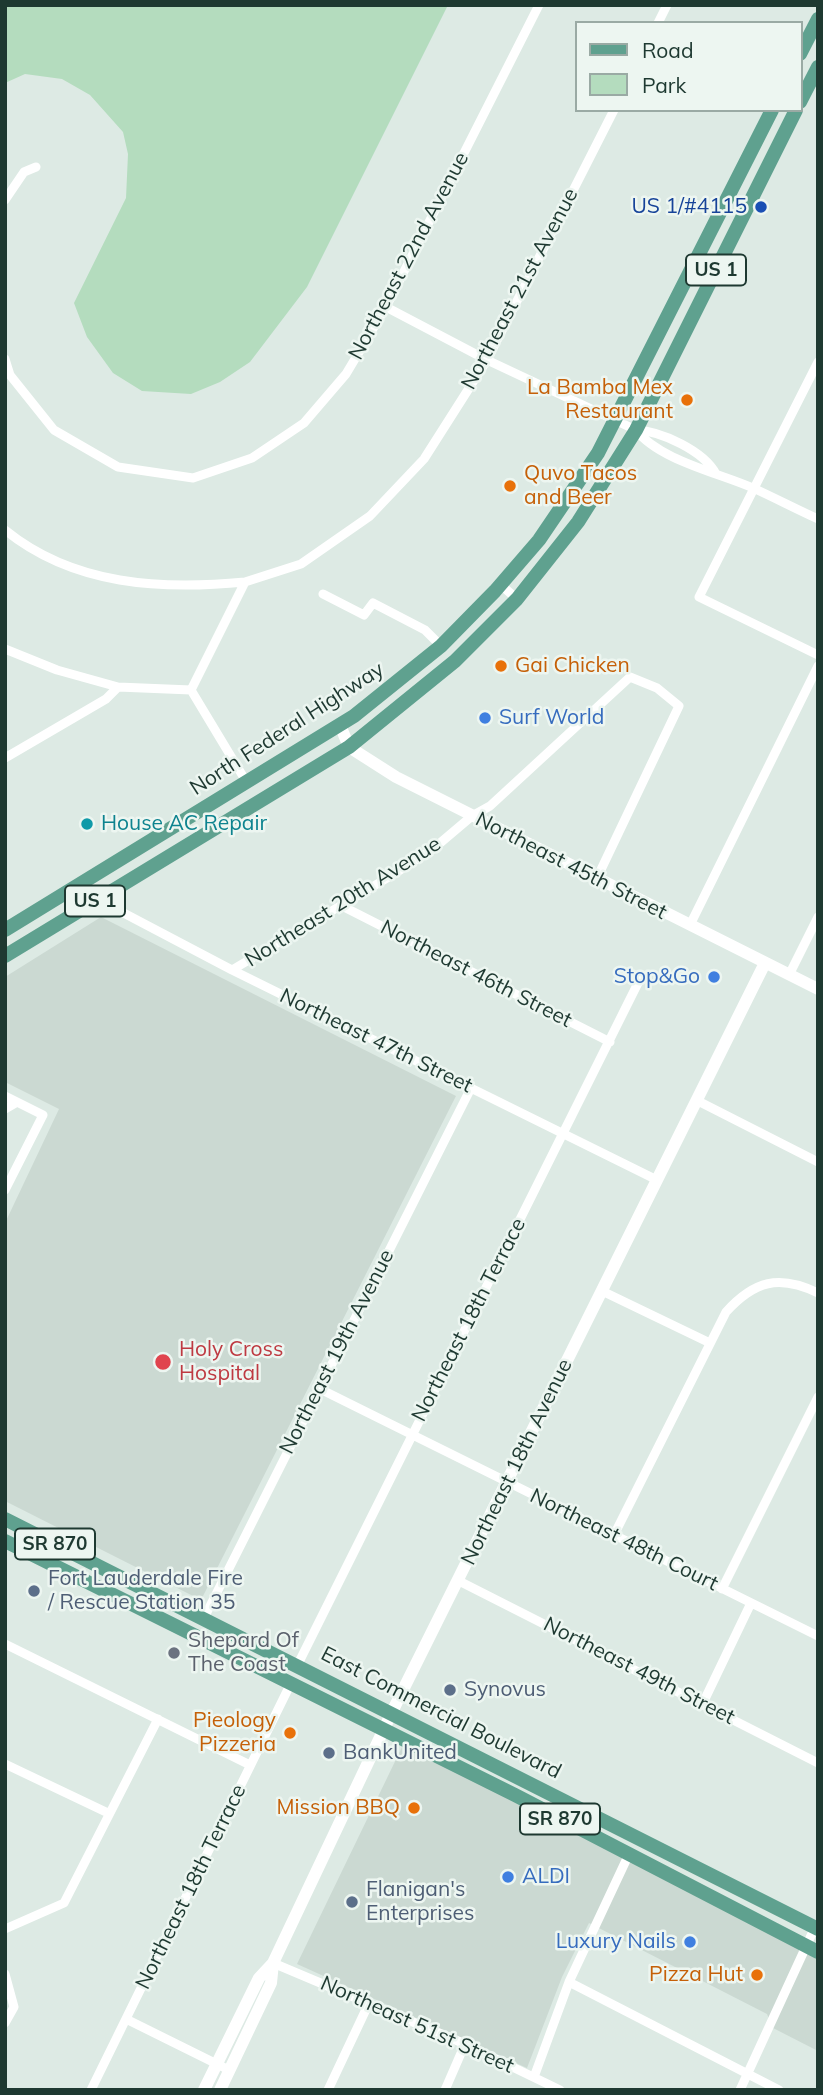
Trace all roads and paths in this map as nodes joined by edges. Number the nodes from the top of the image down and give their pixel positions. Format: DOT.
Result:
graph roads {
  1 [pos="539,5"];
  2 [pos="667,5"];
  3 [pos="818,19"];
  4 [pos="660,21"];
  5 [pos="802,50"];
  6 [pos="818,67"];
  7 [pos="802,98"];
  8 [pos="613,112"];
  9 [pos="771,112"];
  10 [pos="795,112"];
  11 [pos="36,167"];
  12 [pos="5,200"];
  13 [pos="698,258"];
  14 [pos="709,285"];
  15 [pos="386,307"];
  16 [pos="5,359"];
  17 [pos="487,360"];
  18 [pos="818,362"];
  19 [pos="616,420"];
  20 [pos="636,430"];
  21 [pos="753,488"];
  22 [pos="818,519"];
  23 [pos="5,530"];
  24 [pos="245,583"];
  25 [pos="500,585"];
  26 [pos="323,594"];
  27 [pos="517,599"];
  28 [pos="441,646"];
  29 [pos="5,649"];
  30 [pos="818,655"];
  31 [pos="818,666"];
  32 [pos="118,687"];
  33 [pos="191,691"];
  34 [pos="340,725"];
  35 [pos="349,747"];
  36 [pos="5,758"];
  37 [pos="247,783"];
  38 [pos="235,816"];
  39 [pos="471,816"];
  40 [pos="597,878"];
  41 [pos="97,899"];
  42 [pos="342,906"];
  43 [pos="818,916"];
  44 [pos="690,925"];
  45 [pos="5,930"];
  46 [pos="5,956"];
  47 [pos="765,963"];
  48 [pos="232,970"];
  49 [pos="789,975"];
  50 [pos="641,977"];
  51 [pos="818,989"];
  52 [pos="610,1042"];
  53 [pos="471,1087"];
  54 [pos="5,1096"];
  55 [pos="696,1100"];
  56 [pos="17,1102"];
  57 [pos="5,1109"];
  58 [pos="564,1132"];
  59 [pos="818,1162"];
  60 [pos="657,1180"];
  61 [pos="5,1190"];
  62 [pos="602,1291"];
  63 [pos="818,1293"];
  64 [pos="710,1343"];
  65 [pos="318,1388"];
  66 [pos="818,1397"];
  67 [pos="412,1435"];
  68 [pos="508,1482"];
  69 [pos="5,1519"];
  70 [pos="614,1535"];
  71 [pos="5,1541"];
  72 [pos="104,1568"];
  73 [pos="64,1570"];
  74 [pos="459,1581"];
  75 [pos="722,1589"];
  76 [pos="751,1603"];
  77 [pos="204,1618"];
  78 [pos="818,1636"];
  79 [pos="5,1644"];
  80 [pos="298,1664"];
  81 [pos="290,1684"];
  82 [pos="703,1703"];
  83 [pos="392,1712"];
  84 [pos="158,1719"];
  85 [pos="384,1730"];
  86 [pos="5,1763"];
  87 [pos="818,1763"];
  88 [pos="250,1765"];
  89 [pos="108,1813"];
  90 [pos="629,1854"];
  91 [pos="817,1928"];
  92 [pos="5,1929"];
  93 [pos="812,1949"];
  94 [pos="273,1963"];
  95 [pos="5,1973"];
  96 [pos="569,1982"];
  97 [pos="369,2003"];
  98 [pos="126,2019"];
  99 [pos="5,2023"];
  100 [pos="465,2044"];
  101 [pos="216,2064"];
  102 [pos="229,2070"];
  103 [pos="746,2073"];
  104 [pos="534,2077"];
  105 [pos="91,2090"];
  106 [pos="204,2090"];
  107 [pos="220,2090"];
  108 [pos="328,2090"];
  109 [pos="445,2090"];
  110 [pos="560,2090"];
  111 [pos="740,2090"];
  112 [pos="779,2090"];
  1 -- 15 [label="street, Northeast 22nd Avenue"];
  2 -- 4 [label="street"];
  3 -- 5 [label="main road"];
  6 -- 7 [label="main road"];
  8 -- 17 [label="street, Northeast 21st Avenue"];
  9 -- 13 [label="main road, North Federal Highway / US 1"];
  10 -- 14 [label="main road, North Federal Highway / US 1"];
  11 -- 12 [label="street"];
  13 -- 14 [label="main road"];
  13 -- 19 [label="main road, North Federal Highway / US 1"];
  14 -- 20 [label="main road, North Federal Highway / US 1"];
  15 -- 16 [label="street, Northeast 22nd Avenue"];
  15 -- 17 [label="street"];
  17 -- 19 [label="street"];
  17 -- 24 [label="street, Northeast 21st Avenue"];
  18 -- 21 [label="street"];
  19 -- 20 [label="street"];
  19 -- 25 [label="main road, North Federal Highway / US 1"];
  20 -- 21 [label="street"];
  20 -- 27 [label="main road, North Federal Highway / US 1"];
  21 -- 22 [label="street"];
  21 -- 30 [label="street"];
  23 -- 24 [label="street, Northeast 21st Avenue"];
  24 -- 33 [label="street"];
  25 -- 27 [label="street"];
  25 -- 28 [label="main road, North Federal Highway / US 1"];
  26 -- 28 [label="street"];
  27 -- 35 [label="main road, North Federal Highway / US 1"];
  28 -- 34 [label="main road, North Federal Highway / US 1"];
  29 -- 32 [label="street"];
  31 -- 44 [label="street"];
  32 -- 33 [label="street"];
  32 -- 36 [label="street"];
  33 -- 37 [label="street"];
  34 -- 35 [label="street"];
  34 -- 37 [label="main road, North Federal Highway / US 1"];
  35 -- 38 [label="main road, North Federal Highway / US 1"];
  35 -- 39 [label="street, Northeast 45th Street"];
  37 -- 38 [label="main road"];
  37 -- 45 [label="main road, North Federal Highway / US 1"];
  38 -- 41 [label="main road, North Federal Highway / US 1"];
  39 -- 40 [label="street, Northeast 45th Street"];
  39 -- 40 [label="street, Northeast 20th Avenue"];
  39 -- 42 [label="street, Northeast 20th Avenue"];
  40 -- 44 [label="street, Northeast 45th Street"];
  41 -- 46 [label="main road, North Federal Highway / US 1"];
  41 -- 48 [label="street, Northeast 47th Street"];
  42 -- 48 [label="street, Northeast 20th Avenue"];
  42 -- 52 [label="street, Northeast 46th Street"];
  43 -- 49 [label="street"];
  44 -- 47 [label="street, Northeast 45th Street"];
  47 -- 49 [label="street, Northeast 45th Street"];
  47 -- 55 [label="street, Northeast 18th Avenue"];
  48 -- 53 [label="street, Northeast 47th Street"];
  49 -- 51 [label="street, Northeast 45th Street"];
  50 -- 52 [label="street, Northeast 18th Terrace"];
  52 -- 58 [label="street, Northeast 18th Terrace"];
  53 -- 58 [label="street, Northeast 47th Street"];
  53 -- 65 [label="street, Northeast 19th Avenue"];
  54 -- 56 [label="street"];
  55 -- 59 [label="street"];
  55 -- 60 [label="street, Northeast 18th Avenue"];
  56 -- 57 [label="street"];
  56 -- 61 [label="street"];
  58 -- 60 [label="street, Northeast 47th Street"];
  58 -- 67 [label="street, Northeast 18th Terrace"];
  60 -- 62 [label="street, Northeast 18th Avenue"];
  62 -- 64 [label="street"];
  62 -- 68 [label="street, Northeast 18th Avenue"];
  63 -- 64 [label="street"];
  64 -- 70 [label="street"];
  65 -- 67 [label="street, Northeast 48th Court"];
  65 -- 77 [label="street, Northeast 19th Avenue"];
  66 -- 75 [label="street"];
  67 -- 68 [label="street, Northeast 48th Court"];
  67 -- 80 [label="street, Northeast 18th Terrace"];
  68 -- 70 [label="street, Northeast 48th Court"];
  68 -- 74 [label="street, Northeast 18th Avenue"];
  69 -- 72 [label="main road, East Commercial Boulevard / SR 870"];
  70 -- 75 [label="street, Northeast 48th Court"];
  71 -- 73 [label="main road, East Commercial Boulevard / SR 870"];
  72 -- 73 [label="main road"];
  72 -- 77 [label="main road, East Commercial Boulevard / SR 870"];
  73 -- 81 [label="main road, East Commercial Boulevard / SR 870"];
  74 -- 82 [label="street, Northeast 49th Street"];
  74 -- 83 [label="street, Northeast 18th Avenue"];
  75 -- 76 [label="street, Northeast 48th Court"];
  76 -- 78 [label="street, Northeast 48th Court"];
  76 -- 82 [label="street"];
  77 -- 80 [label="main road, East Commercial Boulevard / SR 870"];
  79 -- 84 [label="street"];
  80 -- 83 [label="main road, East Commercial Boulevard / SR 870"];
  81 -- 85 [label="main road, East Commercial Boulevard / SR 870"];
  81 -- 88 [label="street, Northeast 18th Terrace"];
  82 -- 87 [label="street, Northeast 49th Street"];
  83 -- 85 [label="street, Northeast 18th Avenue"];
  83 -- 91 [label="main road, East Commercial Boulevard / SR 870"];
  84 -- 88 [label="street"];
  84 -- 89 [label="street"];
  85 -- 90 [label="main road, East Commercial Boulevard / SR 870"];
  85 -- 94 [label="street, Northeast 18th Avenue"];
  86 -- 89 [label="street"];
  88 -- 98 [label="street, Northeast 18th Terrace"];
  89 -- 92 [label="street"];
  90 -- 93 [label="main road, East Commercial Boulevard / SR 870"];
  90 -- 96 [label="street"];
  91 -- 93 [label="street"];
  93 -- 103 [label="street"];
  94 -- 97 [label="street, Northeast 51st Street"];
  94 -- 101 [label="street, Northeast 18th Avenue"];
  94 -- 102 [label="street, Northeast 18th Avenue"];
  95 -- 99 [label="street"];
  96 -- 103 [label="street"];
  96 -- 104 [label="street"];
  97 -- 100 [label="street, Northeast 51st Street"];
  97 -- 108 [label="street"];
  98 -- 101 [label="street"];
  98 -- 105 [label="street, Northeast 18th Terrace"];
  100 -- 104 [label="street, Northeast 51st Street"];
  100 -- 109 [label="street"];
  101 -- 102 [label="street"];
  101 -- 106 [label="street, Northeast 18th Avenue"];
  102 -- 107 [label="street, Northeast 18th Avenue"];
  103 -- 111 [label="street"];
  103 -- 112 [label="street"];
  104 -- 110 [label="street, Northeast 51st Street"];
}
